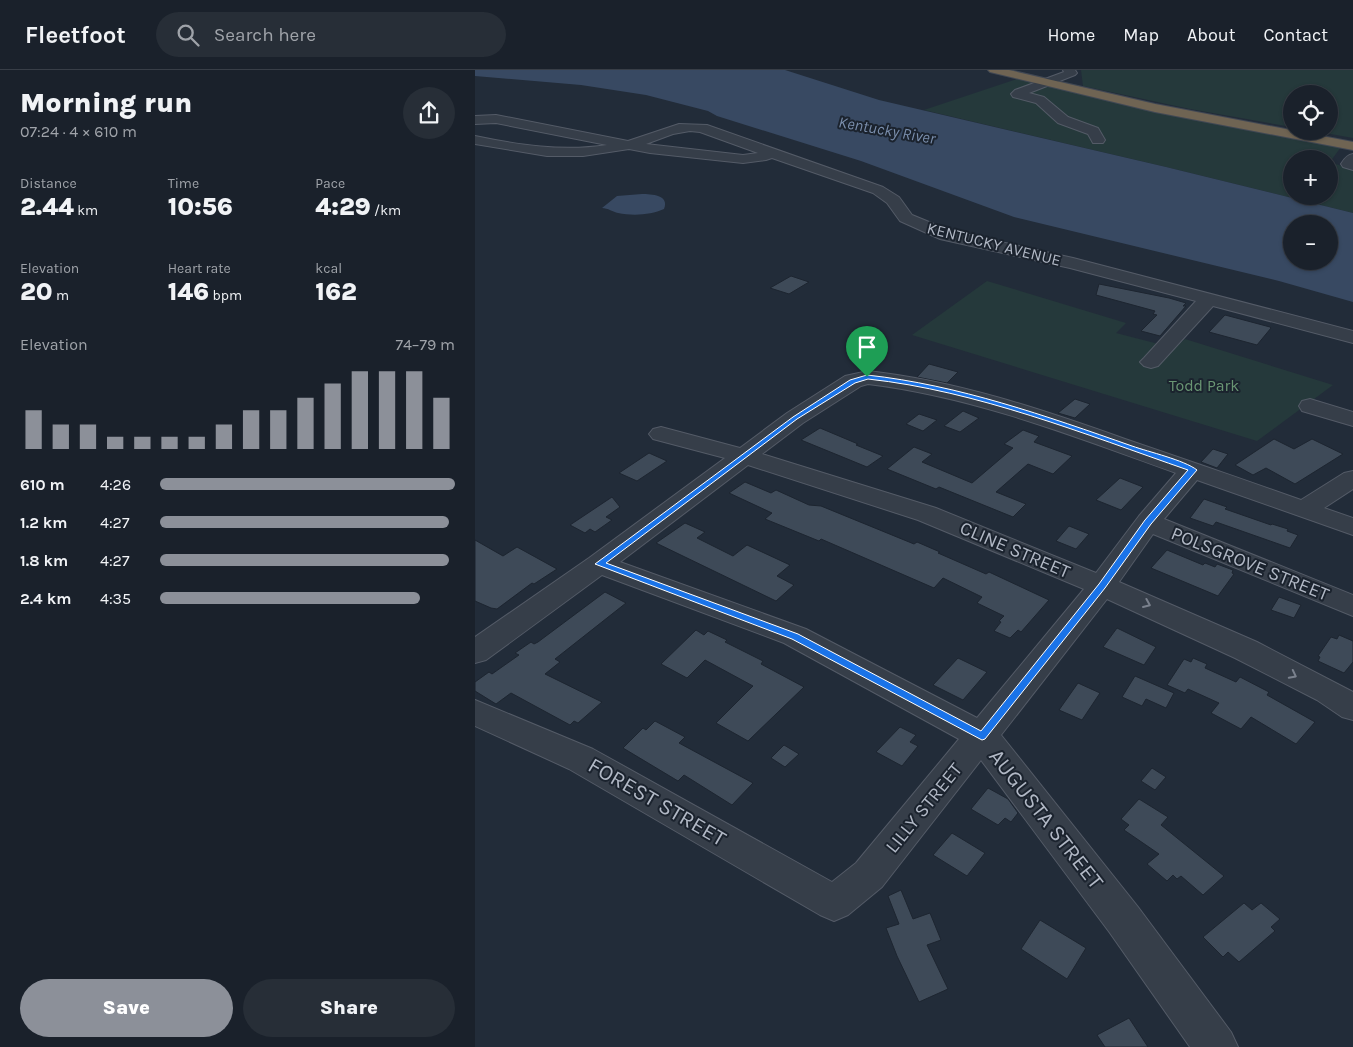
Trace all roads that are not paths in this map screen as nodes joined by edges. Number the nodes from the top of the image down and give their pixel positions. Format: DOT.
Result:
graph roads {
  1 [pos="994,70"];
  2 [pos="1019,70"];
  3 [pos="1069,70"];
  4 [pos="1050,81"];
  5 [pos="1040,100"];
  6 [pos="1061,104"];
  7 [pos="475,120"];
  8 [pos="512,123"];
  9 [pos="1283,126"];
  10 [pos="1338,137"];
  11 [pos="475,139"];
  12 [pos="1098,140"];
  13 [pos="1353,140"];
  14 [pos="629,145"];
  15 [pos="1353,146"];
  16 [pos="775,154"];
  17 [pos="1353,158"];
  18 [pos="1353,166"];
  19 [pos="1208,300"];
  20 [pos="1353,338"];
  21 [pos="1151,362"];
  22 [pos="1310,406"];
  23 [pos="1353,419"];
  24 [pos="661,434"];
  25 [pos="744,456"];
  26 [pos="1193,470"];
  27 [pos="1353,478"];
  28 [pos="1304,509"];
  29 [pos="1148,522"];
  30 [pos="1353,527"];
  31 [pos="599,564"];
  32 [pos="1102,586"];
  33 [pos="1353,606"];
  34 [pos="475,652"];
  35 [pos="1353,708"];
  36 [pos="475,712"];
  37 [pos="982,736"];
  38 [pos="834,903"];
  39 [pos="1216,1047"];
  1 -- 4 [label="highway"];
  2 -- 4 [label="highway"];
  3 -- 4 [label="street"];
  4 -- 5 [label="street"];
  4 -- 9 [label="highway"];
  4 -- 15 [label="highway"];
  5 -- 6 [label="street"];
  5 -- 12 [label="street"];
  7 -- 8 [label="street"];
  8 -- 11 [label="street"];
  8 -- 14 [label="street"];
  10 -- 13 [label="highway"];
  11 -- 14 [label="street, KENTUCKY AVENUE"];
  14 -- 16 [label="street"];
  14 -- 16 [label="street, KENTUCKY AVENUE"];
  16 -- 19 [label="street, KENTUCKY AVENUE"];
  17 -- 18 [label="street"];
  19 -- 20 [label="street, KENTUCKY AVENUE"];
  19 -- 21 [label="street"];
  22 -- 23 [label="street"];
  24 -- 25 [label="street, CLINE STREET"];
  25 -- 26 [label="street"];
  25 -- 31 [label="street"];
  25 -- 32 [label="street, CLINE STREET"];
  26 -- 28 [label="street"];
  26 -- 29 [label="street, LILLY STREET"];
  27 -- 28 [label="street"];
  28 -- 30 [label="street"];
  29 -- 32 [label="street, LILLY STREET"];
  29 -- 33 [label="street, POLSGROVE STREET"];
  31 -- 34 [label="street"];
  31 -- 37 [label="street, AUGUSTA STREET"];
  32 -- 35 [label="street, CLINE STREET, one-way"];
  32 -- 37 [label="street, LILLY STREET"];
  36 -- 38 [label="street, FOREST STREET"];
  37 -- 38 [label="street, LILLY STREET"];
  37 -- 39 [label="street, AUGUSTA STREET"];
}
